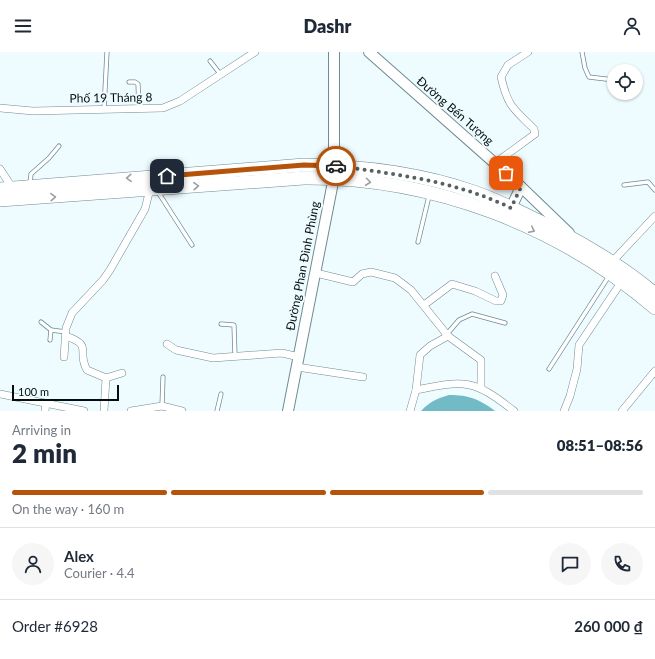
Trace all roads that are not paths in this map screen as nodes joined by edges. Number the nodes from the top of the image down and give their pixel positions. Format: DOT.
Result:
graph roads {
  1 [pos="107,52"];
  2 [pos="255,52"];
  3 [pos="334,52"];
  4 [pos="369,52"];
  5 [pos="528,52"];
  6 [pos="582,52"];
  7 [pos="210,61"];
  8 [pos="221,75"];
  9 [pos="607,80"];
  10 [pos="129,82"];
  11 [pos="0,108"];
  12 [pos="104,110"];
  13 [pos="139,110"];
  14 [pos="59,146"];
  15 [pos="495,163"];
  16 [pos="0,169"];
  17 [pos="334,172"];
  18 [pos="624,186"];
  19 [pos="521,187"];
  20 [pos="153,189"];
  21 [pos="655,190"];
  22 [pos="9,192"];
  23 [pos="31,192"];
  24 [pos="430,192"];
  25 [pos="0,200"];
  26 [pos="509,213"];
  27 [pos="655,216"];
  28 [pos="576,240"];
  29 [pos="418,242"];
  30 [pos="192,245"];
  31 [pos="611,268"];
  32 [pos="316,272"];
  33 [pos="495,276"];
  34 [pos="625,277"];
  35 [pos="653,298"];
  36 [pos="424,305"];
  37 [pos="41,322"];
  38 [pos="505,323"];
  39 [pos="221,324"];
  40 [pos="51,330"];
  41 [pos="66,334"];
  42 [pos="448,335"];
  43 [pos="50,340"];
  44 [pos="167,344"];
  45 [pos="235,356"];
  46 [pos="64,357"];
  47 [pos="298,362"];
  48 [pos="549,369"];
  49 [pos="655,370"];
  50 [pos="122,372"];
  51 [pos="163,377"];
  52 [pos="364,377"];
  53 [pos="106,378"];
  54 [pos="481,388"];
  55 [pos="416,390"];
  56 [pos="0,394"];
  57 [pos="221,394"];
  58 [pos="46,403"];
  59 [pos="162,406"];
  60 [pos="45,411"];
  61 [pos="84,411"];
  62 [pos="104,411"];
  63 [pos="131,411"];
  64 [pos="182,411"];
  65 [pos="217,411"];
  66 [pos="288,411"];
  67 [pos="410,411"];
  68 [pos="514,411"];
  69 [pos="564,411"];
  70 [pos="622,411"];
  1 -- 12 [label="lane"];
  2 -- 8 [label="street, Phố 19 Tháng 8"];
  3 -- 17 [label="street, Đường Phan Đình Phùng"];
  4 -- 15 [label="street, Đường Bến Tượng"];
  5 -- 15 [label="street"];
  6 -- 9 [label="lane"];
  7 -- 8 [label="lane"];
  8 -- 13 [label="street, Phố 19 Tháng 8"];
  10 -- 13 [label="lane"];
  11 -- 12 [label="street, Phố 19 Tháng 8"];
  12 -- 13 [label="street, Phố 19 Tháng 8"];
  14 -- 23 [label="lane"];
  15 -- 19 [label="street, Đường Bến Tượng"];
  16 -- 22 [label="street"];
  20 -- 17 [label="highway, one-way"];
  17 -- 23 [label="highway, one-way"];
  17 -- 24 [label="highway, one-way"];
  17 -- 26 [label="highway"];
  17 -- 32 [label="street, Đường Phan Đình Phùng"];
  18 -- 21 [label="lane"];
  19 -- 26 [label="street"];
  19 -- 28 [label="street, Đường Bến Tượng"];
  23 -- 20 [label="highway, one-way"];
  20 -- 30 [label="lane"];
  20 -- 41 [label="street"];
  22 -- 23 [label="highway"];
  22 -- 25 [label="highway"];
  24 -- 26 [label="highway"];
  24 -- 29 [label="lane"];
  26 -- 28 [label="highway"];
  26 -- 31 [label="highway, one-way"];
  27 -- 31 [label="street"];
  28 -- 31 [label="highway"];
  31 -- 34 [label="highway"];
  31 -- 48 [label="lane"];
  32 -- 36 [label="street"];
  32 -- 47 [label="street, Đường Phan Đình Phùng"];
  33 -- 36 [label="street"];
  34 -- 35 [label="highway"];
  34 -- 69 [label="street"];
  36 -- 42 [label="street"];
  37 -- 40 [label="lane"];
  38 -- 42 [label="lane"];
  39 -- 45 [label="lane"];
  40 -- 41 [label="lane"];
  40 -- 43 [label="lane"];
  41 -- 46 [label="street"];
  41 -- 53 [label="street"];
  42 -- 54 [label="street"];
  42 -- 55 [label="street"];
  44 -- 45 [label="street"];
  45 -- 47 [label="street"];
  47 -- 52 [label="street"];
  47 -- 66 [label="street, Đường Phan Đình Phùng"];
  49 -- 70 [label="street"];
  50 -- 53 [label="street"];
  51 -- 59 [label="lane"];
  53 -- 62 [label="street"];
  54 -- 55 [label="street"];
  54 -- 68 [label="street"];
  55 -- 67 [label="street"];
  56 -- 58 [label="street"];
  57 -- 65 [label="lane"];
  58 -- 60 [label="street"];
  58 -- 61 [label="street"];
  59 -- 63 [label="street"];
  59 -- 64 [label="street"];
}
